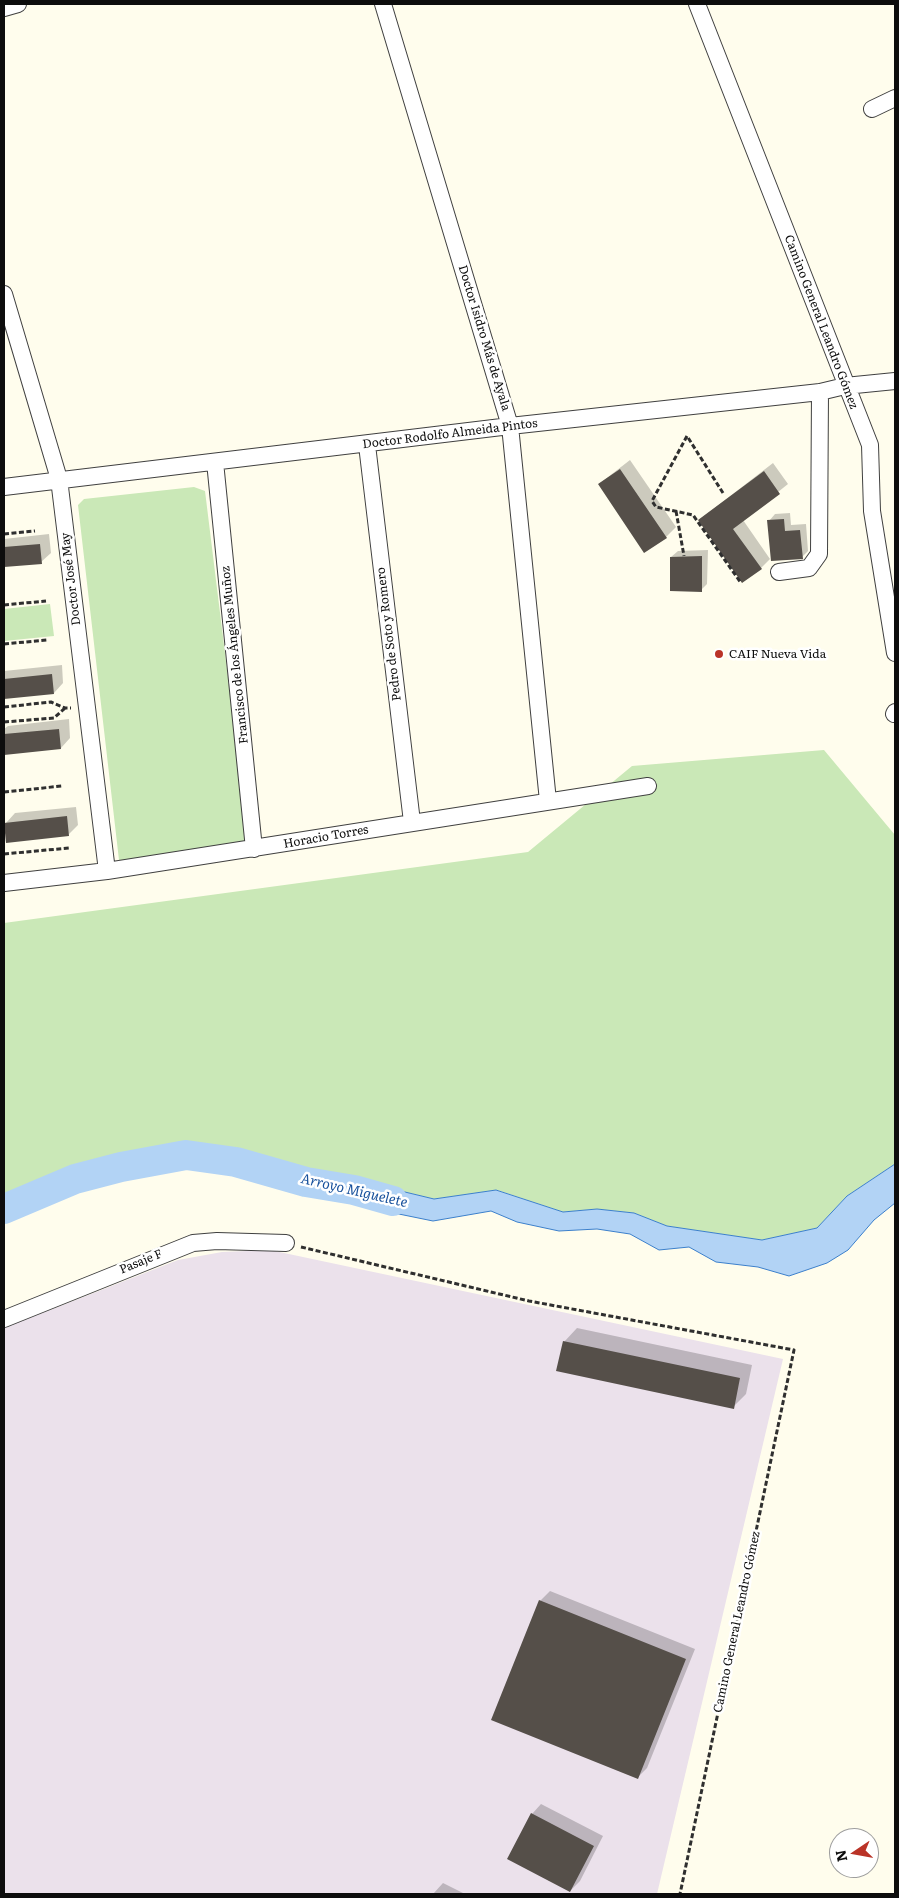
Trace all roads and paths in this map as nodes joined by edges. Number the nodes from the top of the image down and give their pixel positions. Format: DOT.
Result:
graph roads {
  1 [pos="18,4"];
  2 [pos="383,4"];
  3 [pos="697,4"];
  4 [pos="4,8"];
  5 [pos="895,98"];
  6 [pos="872,109"];
  7 [pos="4,294"];
  8 [pos="895,381"];
  9 [pos="845,386"];
  10 [pos="820,392"];
  11 [pos="510,426"];
  12 [pos="367,445"];
  13 [pos="215,462"];
  14 [pos="59,479"];
  15 [pos="4,487"];
  16 [pos="722,493"];
  17 [pos="676,512"];
  18 [pos="35,531"];
  19 [pos="4,534"];
  20 [pos="684,556"];
  21 [pos="779,572"];
  22 [pos="741,583"];
  23 [pos="46,601"];
  24 [pos="4,605"];
  25 [pos="47,640"];
  26 [pos="4,644"];
  27 [pos="895,652"];
  28 [pos="4,707"];
  29 [pos="87,707"];
  30 [pos="65,708"];
  31 [pos="4,722"];
  32 [pos="62,786"];
  33 [pos="648,786"];
  34 [pos="4,792"];
  35 [pos="548,802"];
  36 [pos="412,822"];
  37 [pos="69,848"];
  38 [pos="254,849"];
  39 [pos="4,854"];
  40 [pos="107,871"];
  41 [pos="4,883"];
  42 [pos="286,1243"];
  43 [pos="4,1319"];
  44 [pos="680,1894"];
  1 -- 4 [label="street"];
  2 -- 11 [label="street, Doctor Isidro Más de Ayala"];
  3 -- 9 [label="street, Camino General Leandro Gómez"];
  5 -- 6 [label="street"];
  7 -- 14 [label="street, Doctor José May"];
  8 -- 9 [label="street, Doctor Rodolfo Almeida Pintos"];
  9 -- 10 [label="street, Doctor Rodolfo Almeida Pintos"];
  9 -- 27 [label="street, Camino General Leandro Gómez"];
  10 -- 11 [label="street, Doctor Rodolfo Almeida Pintos"];
  10 -- 21 [label="street"];
  11 -- 12 [label="street, Doctor Rodolfo Almeida Pintos"];
  11 -- 35 [label="street, Doctor Isidro Más de Ayala"];
  12 -- 13 [label="street, Doctor Rodolfo Almeida Pintos"];
  12 -- 36 [label="street, Pedro de Soto y Romero"];
  13 -- 14 [label="street, Doctor Rodolfo Almeida Pintos"];
  13 -- 38 [label="street, Francisco de los Ángeles Muñoz"];
  14 -- 15 [label="street, Doctor Rodolfo Almeida Pintos"];
  14 -- 29 [label="street, Doctor José May"];
  16 -- 17 [label="path"];
  17 -- 20 [label="path"];
  17 -- 22 [label="path"];
  18 -- 19 [label="path"];
  23 -- 24 [label="path"];
  25 -- 26 [label="path"];
  28 -- 30 [label="path"];
  29 -- 30 [label="path"];
  29 -- 40 [label="street, Doctor José May"];
  30 -- 31 [label="path"];
  32 -- 34 [label="path"];
  33 -- 35 [label="street, Horacio Torres"];
  35 -- 36 [label="street, Horacio Torres"];
  36 -- 38 [label="street, Horacio Torres"];
  37 -- 39 [label="path"];
  38 -- 40 [label="street, Horacio Torres"];
  40 -- 41 [label="street, Horacio Torres"];
  42 -- 43 [label="street, Pasaje F"];
  42 -- 44 [label="path, Camino General Leandro Gómez"];
}
